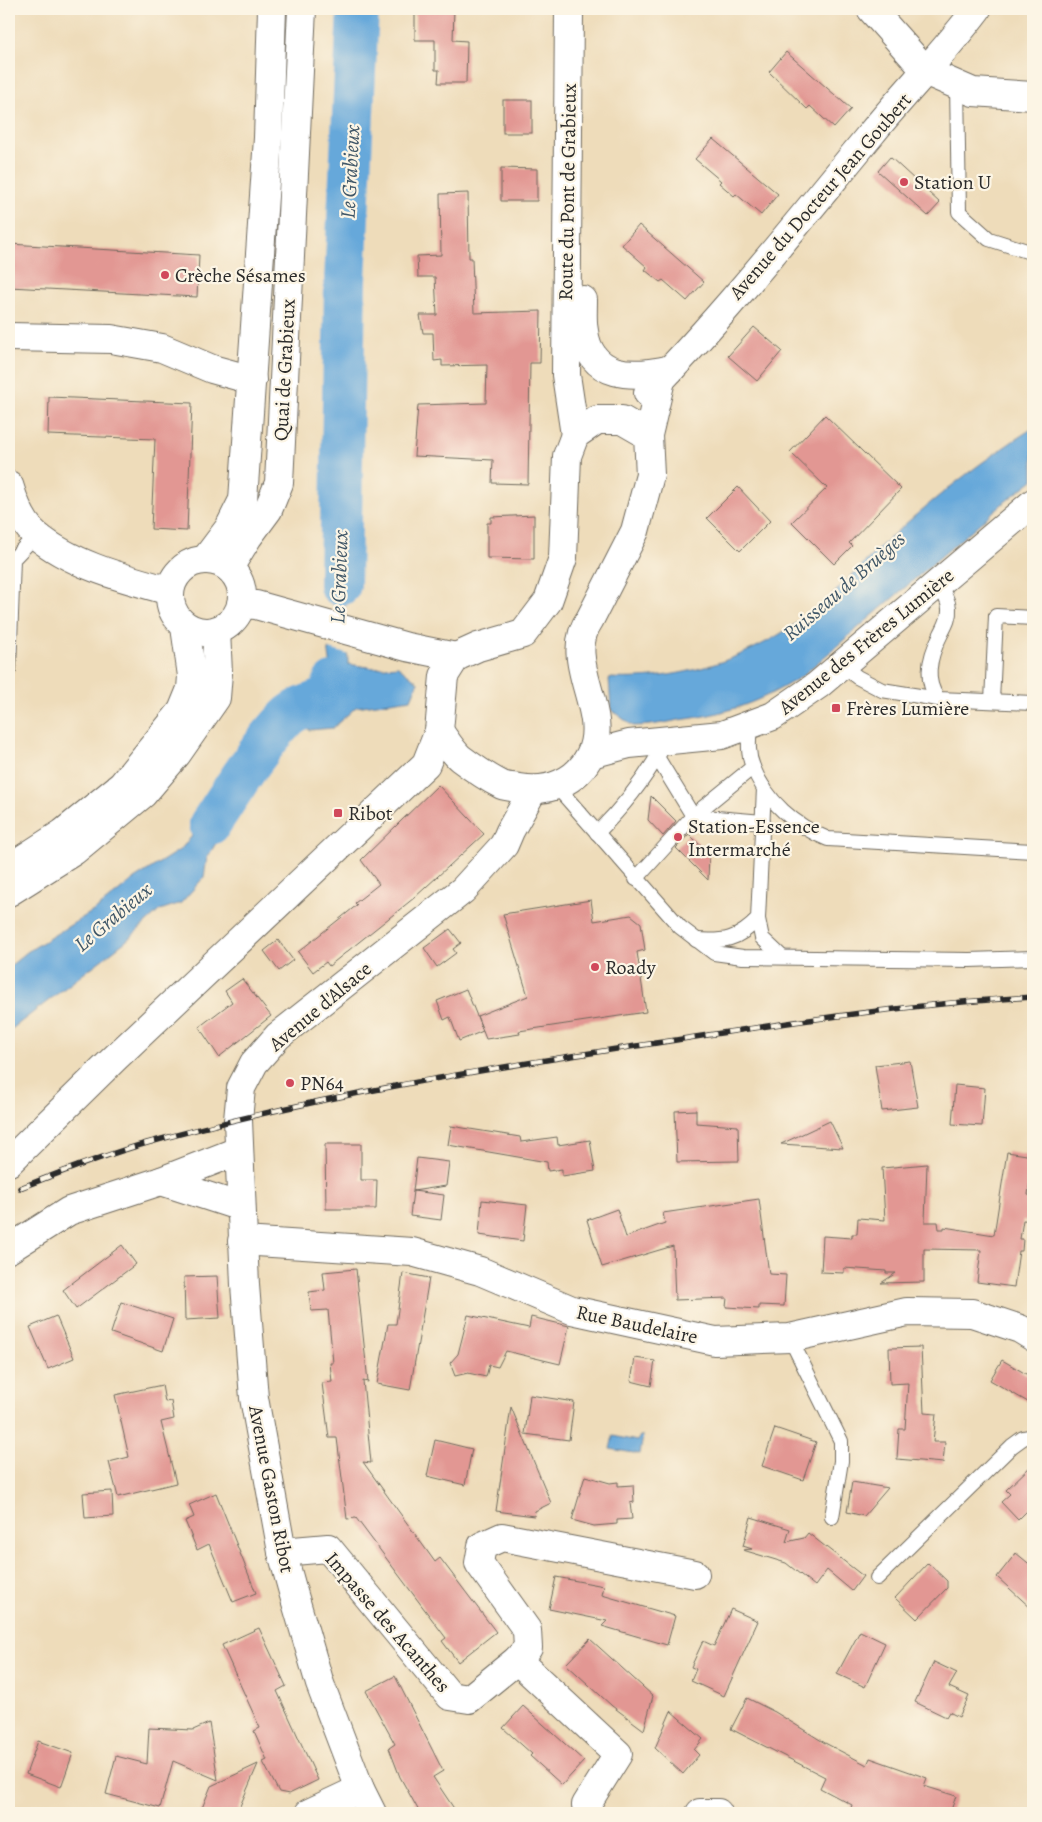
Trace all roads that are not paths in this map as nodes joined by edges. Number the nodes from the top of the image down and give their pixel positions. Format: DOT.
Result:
graph roads {
  1 [pos="272,9"];
  2 [pos="302,9"];
  3 [pos="569,9"];
  4 [pos="871,9"];
  5 [pos="977,9"];
  6 [pos="927,72"];
  7 [pos="957,84"];
  8 [pos="1033,96"];
  9 [pos="568,178"];
  10 [pos="1033,253"];
  11 [pos="9,337"];
  12 [pos="666,374"];
  13 [pos="252,380"];
  14 [pos="598,425"];
  15 [pos="648,435"];
  16 [pos="9,485"];
  17 [pos="1033,503"];
  18 [pos="36,535"];
  19 [pos="217,564"];
  20 [pos="938,584"];
  21 [pos="170,591"];
  22 [pos="249,605"];
  23 [pos="1033,618"];
  24 [pos="186,627"];
  25 [pos="216,631"];
  26 [pos="842,665"];
  27 [pos="450,667"];
  28 [pos="9,670"];
  29 [pos="938,699"];
  30 [pos="992,701"];
  31 [pos="1033,703"];
  32 [pos="750,725"];
  33 [pos="597,727"];
  34 [pos="439,731"];
  35 [pos="629,744"];
  36 [pos="662,749"];
  37 [pos="591,754"];
  38 [pos="459,757"];
  39 [pos="426,764"];
  40 [pos="753,767"];
  41 [pos="503,786"];
  42 [pos="545,788"];
  43 [pos="764,788"];
  44 [pos="693,816"];
  45 [pos="763,822"];
  46 [pos="510,831"];
  47 [pos="597,833"];
  48 [pos="1033,851"];
  49 [pos="9,868"];
  50 [pos="636,879"];
  51 [pos="9,892"];
  52 [pos="758,919"];
  53 [pos="695,940"];
  54 [pos="782,957"];
  55 [pos="1033,958"];
  56 [pos="238,1151"];
  57 [pos="9,1162"];
  58 [pos="161,1181"];
  59 [pos="241,1207"];
  60 [pos="242,1241"];
  61 [pos="9,1249"];
  62 [pos="790,1338"];
  63 [pos="1033,1338"];
  64 [pos="1033,1436"];
  65 [pos="832,1516"];
  66 [pos="282,1552"];
  67 [pos="696,1574"];
  68 [pos="877,1578"];
  69 [pos="517,1660"];
  70 [pos="360,1789"];
  71 [pos="586,1805"];
  72 [pos="309,1813"];
  73 [pos="372,1813"];
  74 [pos="700,1813"];
  75 [pos="718,1813"];
  1 -- 13 [label="street, Quai de Grabieux"];
  2 -- 19 [label="street, Quai de Grabieux"];
  3 -- 9 [label="street, Route du Pont de Grabieux"];
  4 -- 6 [label="street"];
  5 -- 6 [label="street, Avenue du Docteur Jean Goubert"];
  6 -- 7 [label="street"];
  6 -- 12 [label="street, Avenue du Docteur Jean Goubert"];
  7 -- 8 [label="street"];
  7 -- 10 [label="lane"];
  9 -- 12 [label="street"];
  9 -- 14 [label="street, Route du Pont de Grabieux"];
  11 -- 13 [label="street"];
  12 -- 14 [label="street, Avenue du Docteur Jean Goubert"];
  12 -- 15 [label="street, Avenue du Docteur Jean Goubert"];
  13 -- 19 [label="street, Quai de Grabieux"];
  14 -- 15 [label="street"];
  14 -- 27 [label="street"];
  15 -- 33 [label="street, Avenue du Docteur Jean Goubert"];
  16 -- 18 [label="street"];
  17 -- 20 [label="street, Avenue des Frères Lumière"];
  18 -- 21 [label="street"];
  18 -- 28 [label="lane"];
  19 -- 21 [label="street"];
  19 -- 22 [label="street"];
  20 -- 26 [label="street, Avenue des Frères Lumière"];
  20 -- 29 [label="lane"];
  21 -- 24 [label="street"];
  22 -- 25 [label="street"];
  22 -- 27 [label="street"];
  23 -- 30 [label="lane"];
  24 -- 25 [label="street"];
  24 -- 49 [label="street"];
  25 -- 51 [label="street"];
  26 -- 29 [label="lane"];
  26 -- 32 [label="street, Avenue des Frères Lumière"];
  27 -- 34 [label="street"];
  29 -- 30 [label="lane"];
  30 -- 31 [label="lane"];
  32 -- 36 [label="street, Avenue des Frères Lumière"];
  32 -- 40 [label="lane"];
  33 -- 35 [label="street"];
  33 -- 37 [label="street"];
  34 -- 38 [label="street"];
  34 -- 39 [label="street"];
  35 -- 36 [label="street, Avenue des Frères Lumière"];
  35 -- 37 [label="street, Avenue des Frères Lumière"];
  36 -- 44 [label="lane"];
  36 -- 47 [label="lane"];
  37 -- 42 [label="street"];
  38 -- 39 [label="street"];
  38 -- 41 [label="street"];
  39 -- 57 [label="street"];
  40 -- 43 [label="lane"];
  40 -- 44 [label="lane"];
  41 -- 42 [label="street"];
  41 -- 46 [label="street"];
  42 -- 46 [label="street, Avenue d'Alsace"];
  42 -- 47 [label="lane"];
  43 -- 45 [label="lane"];
  43 -- 48 [label="lane"];
  44 -- 45 [label="lane"];
  44 -- 50 [label="lane"];
  45 -- 52 [label="lane"];
  46 -- 56 [label="street, Avenue d'Alsace"];
  47 -- 50 [label="lane"];
  50 -- 53 [label="lane"];
  52 -- 53 [label="lane"];
  52 -- 54 [label="lane"];
  53 -- 54 [label="lane"];
  54 -- 55 [label="lane"];
  56 -- 58 [label="street"];
  56 -- 59 [label="street, Avenue Gaston Ribot"];
  58 -- 59 [label="street"];
  58 -- 61 [label="street"];
  59 -- 60 [label="street, Avenue Gaston Ribot"];
  60 -- 62 [label="street, Rue Baudelaire"];
  60 -- 66 [label="street, Avenue Gaston Ribot"];
  62 -- 63 [label="street, Rue Baudelaire"];
  62 -- 65 [label="lane"];
  64 -- 68 [label="lane"];
  66 -- 69 [label="street, Impasse des Acanthes"];
  66 -- 70 [label="street, Avenue Gaston Ribot"];
  67 -- 69 [label="street, Impasse des Acanthes"];
  69 -- 71 [label="street"];
  70 -- 72 [label="street"];
  70 -- 73 [label="street, Avenue Gaston Ribot"];
  74 -- 75 [label="street"];
}
